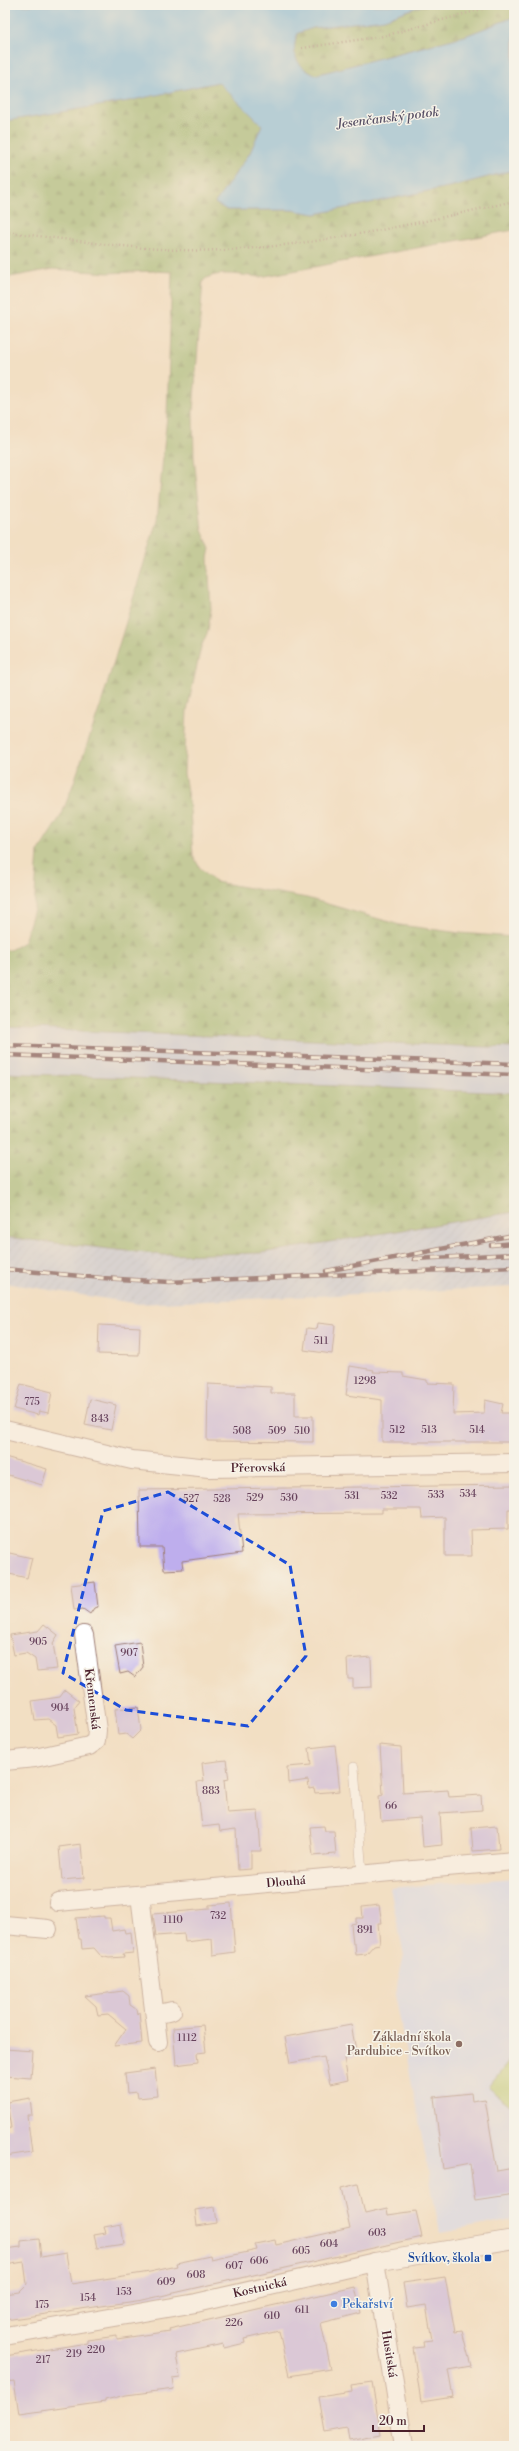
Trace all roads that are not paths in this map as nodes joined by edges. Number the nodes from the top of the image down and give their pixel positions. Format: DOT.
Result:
graph roads {
  1 [pos="5,1430"];
  2 [pos="514,1463"];
  3 [pos="84,1635"];
  4 [pos="5,1761"];
  5 [pos="354,1767"];
  6 [pos="514,1861"];
  7 [pos="362,1875"];
  8 [pos="140,1895"];
  9 [pos="58,1902"];
  10 [pos="5,1925"];
  11 [pos="48,1928"];
  12 [pos="172,2011"];
  13 [pos="155,2015"];
  14 [pos="158,2042"];
  15 [pos="514,2239"];
  16 [pos="375,2262"];
  17 [pos="5,2336"];
  18 [pos="404,2446"];
  1 -- 2 [label="street, Přerovská"];
  3 -- 4 [label="street, Křemenská"];
  5 -- 7 [label="lane"];
  6 -- 7 [label="street, Dlouhá"];
  7 -- 8 [label="street, Dlouhá"];
  8 -- 9 [label="street, Dlouhá"];
  8 -- 13 [label="street"];
  10 -- 11 [label="street"];
  12 -- 13 [label="street"];
  13 -- 14 [label="street"];
  15 -- 16 [label="street, Kostnická"];
  16 -- 17 [label="street, Kostnická"];
  16 -- 18 [label="street, Husitská"];
}
